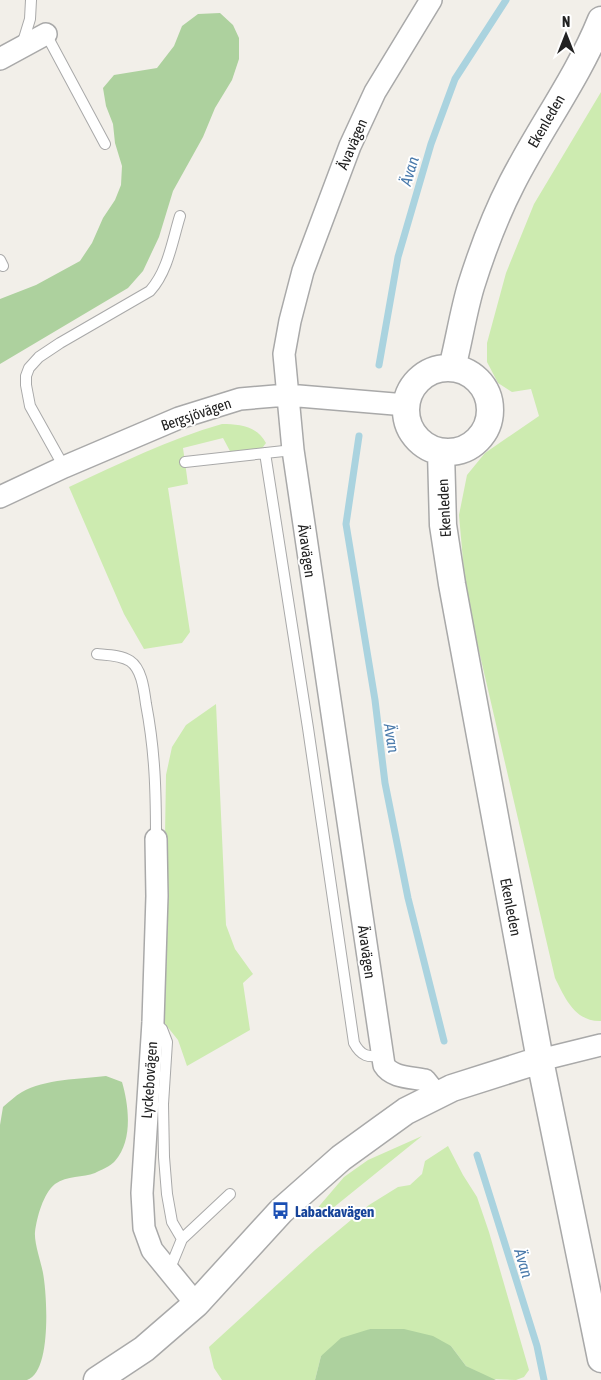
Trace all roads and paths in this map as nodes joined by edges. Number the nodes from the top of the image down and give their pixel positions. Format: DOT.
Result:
graph roads {
  1 [pos="31,0"];
  2 [pos="431,0"];
  3 [pos="601,20"];
  4 [pos="46,34"];
  5 [pos="22,47"];
  6 [pos="0,60"];
  7 [pos="105,144"];
  8 [pos="180,216"];
  9 [pos="452,368"];
  10 [pos="287,395"];
  11 [pos="406,405"];
  12 [pos="292,450"];
  13 [pos="441,452"];
  14 [pos="265,453"];
  15 [pos="185,462"];
  16 [pos="64,467"];
  17 [pos="0,498"];
  18 [pos="97,654"];
  19 [pos="156,838"];
  20 [pos="153,1022"];
  21 [pos="601,1045"];
  22 [pos="382,1055"];
  23 [pos="540,1060"];
  24 [pos="437,1095"];
  25 [pos="230,1194"];
  26 [pos="182,1239"];
  27 [pos="166,1267"];
  28 [pos="196,1304"];
  29 [pos="601,1359"];
  30 [pos="97,1380"];
  1 -- 5 [label="lane"];
  2 -- 10 [label="street, Ävavägen"];
  3 -- 9 [label="street, Ekenleden"];
  4 -- 5 [label="street"];
  4 -- 7 [label="lane"];
  5 -- 6 [label="street"];
  8 -- 16 [label="lane"];
  9 -- 11 [label="street"];
  9 -- 13 [label="street"];
  10 -- 11 [label="street, Bergsjövägen"];
  10 -- 12 [label="street, Ävavägen"];
  10 -- 16 [label="street, Bergsjövägen"];
  11 -- 13 [label="street"];
  12 -- 14 [label="lane"];
  12 -- 22 [label="street, Ävavägen"];
  13 -- 23 [label="street, Ekenleden"];
  14 -- 15 [label="lane"];
  14 -- 22 [label="lane"];
  16 -- 17 [label="street, Bergsjövägen"];
  18 -- 19 [label="lane"];
  19 -- 20 [label="street, Lyckebovägen"];
  20 -- 26 [label="lane"];
  20 -- 27 [label="street, Lyckebovägen"];
  21 -- 23 [label="street"];
  22 -- 24 [label="street, Ävavägen"];
  23 -- 24 [label="street"];
  23 -- 29 [label="street, Ekenleden"];
  24 -- 28 [label="street"];
  25 -- 26 [label="lane"];
  26 -- 27 [label="lane"];
  27 -- 28 [label="street, Lyckebovägen"];
  28 -- 30 [label="street"];
}
